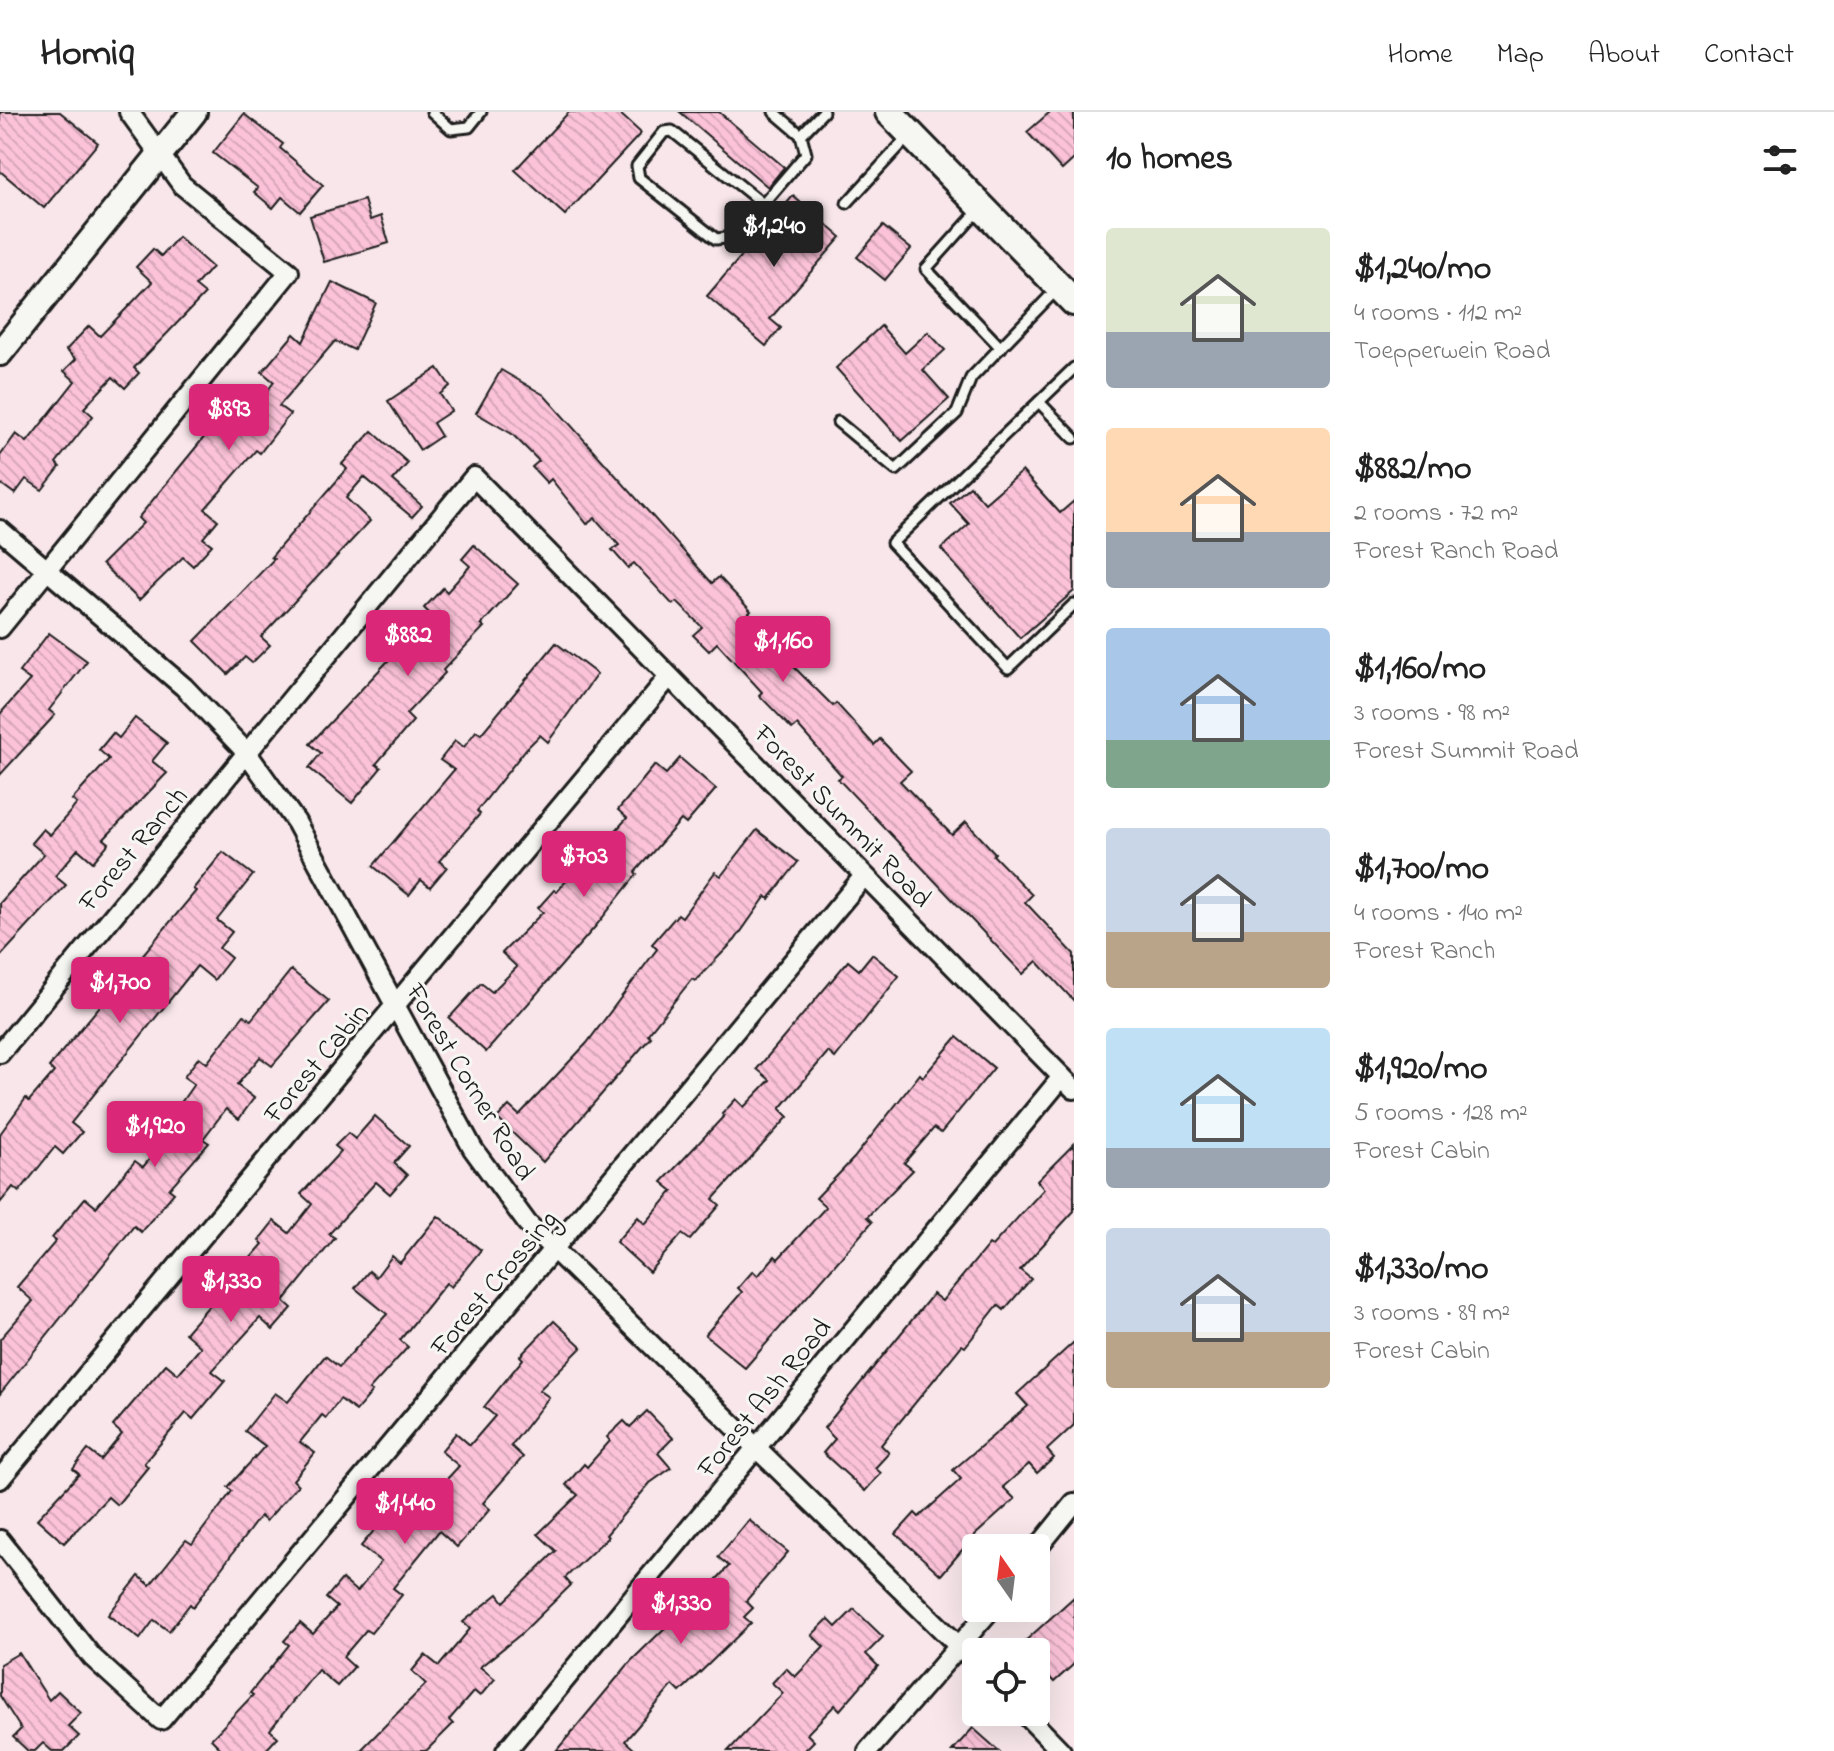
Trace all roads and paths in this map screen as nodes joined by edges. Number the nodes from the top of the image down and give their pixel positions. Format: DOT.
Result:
graph roads {
  1 [pos="129,112"];
  2 [pos="194,112"];
  3 [pos="432,112"];
  4 [pos="481,112"];
  5 [pos="774,112"];
  6 [pos="823,112"];
  7 [pos="899,119"];
  8 [pos="801,135"];
  9 [pos="157,154"];
  10 [pos="847,203"];
  11 [pos="763,204"];
  12 [pos="982,207"];
  13 [pos="1067,294"];
  14 [pos="1001,348"];
  15 [pos="0,353"];
  16 [pos="1074,368"];
  17 [pos="1039,402"];
  18 [pos="838,422"];
  19 [pos="1074,438"];
  20 [pos="474,477"];
  21 [pos="0,530"];
  22 [pos="48,569"];
  23 [pos="1074,604"];
  24 [pos="0,628"];
  25 [pos="669,677"];
  26 [pos="247,753"];
  27 [pos="864,876"];
  28 [pos="395,1010"];
  29 [pos="0,1053"];
  30 [pos="1068,1083"];
  31 [pos="554,1252"];
  32 [pos="758,1449"];
  33 [pos="0,1479"];
  34 [pos="1074,1503"];
  35 [pos="1049,1534"];
  36 [pos="0,1540"];
  37 [pos="981,1622"];
  38 [pos="961,1647"];
  39 [pos="1037,1726"];
  40 [pos="506,1751"];
  41 [pos="868,1751"];
  42 [pos="1061,1751"];
  1 -- 9 [label="street"];
  2 -- 9 [label="street"];
  3 -- 4 [label="lane"];
  5 -- 8 [label="lane"];
  6 -- 8 [label="lane"];
  7 -- 10 [label="lane"];
  7 -- 12 [label="main road"];
  8 -- 11 [label="lane"];
  9 -- 15 [label="street"];
  9 -- 22 [label="street"];
  11 -- 11 [label="lane"];
  12 -- 13 [label="main road"];
  12 -- 14 [label="lane"];
  13 -- 14 [label="lane"];
  14 -- 18 [label="lane"];
  16 -- 17 [label="lane"];
  17 -- 19 [label="lane"];
  17 -- 23 [label="lane"];
  20 -- 25 [label="street, Forest Summit Road"];
  20 -- 26 [label="street, Forest Ranch"];
  21 -- 22 [label="street, Forest Corner Road"];
  22 -- 24 [label="street"];
  22 -- 26 [label="street, Forest Corner Road"];
  25 -- 27 [label="street, Forest Summit Road"];
  25 -- 28 [label="street, Forest Cabin"];
  26 -- 28 [label="street, Forest Corner Road"];
  26 -- 29 [label="street, Forest Ranch"];
  27 -- 30 [label="street, Forest Summit Road"];
  27 -- 31 [label="street, Forest Crossing"];
  28 -- 31 [label="street, Forest Corner Road"];
  28 -- 33 [label="street, Forest Cabin"];
  30 -- 32 [label="street, Forest Ash Road"];
  31 -- 32 [label="street, Forest Corner Road"];
  31 -- 36 [label="street, Forest Crossing"];
  32 -- 38 [label="street, Forest Corner Road"];
  32 -- 40 [label="street, Forest Ash Road"];
  34 -- 35 [label="street"];
  37 -- 38 [label="street"];
  38 -- 41 [label="street"];
  39 -- 42 [label="street"];
}
